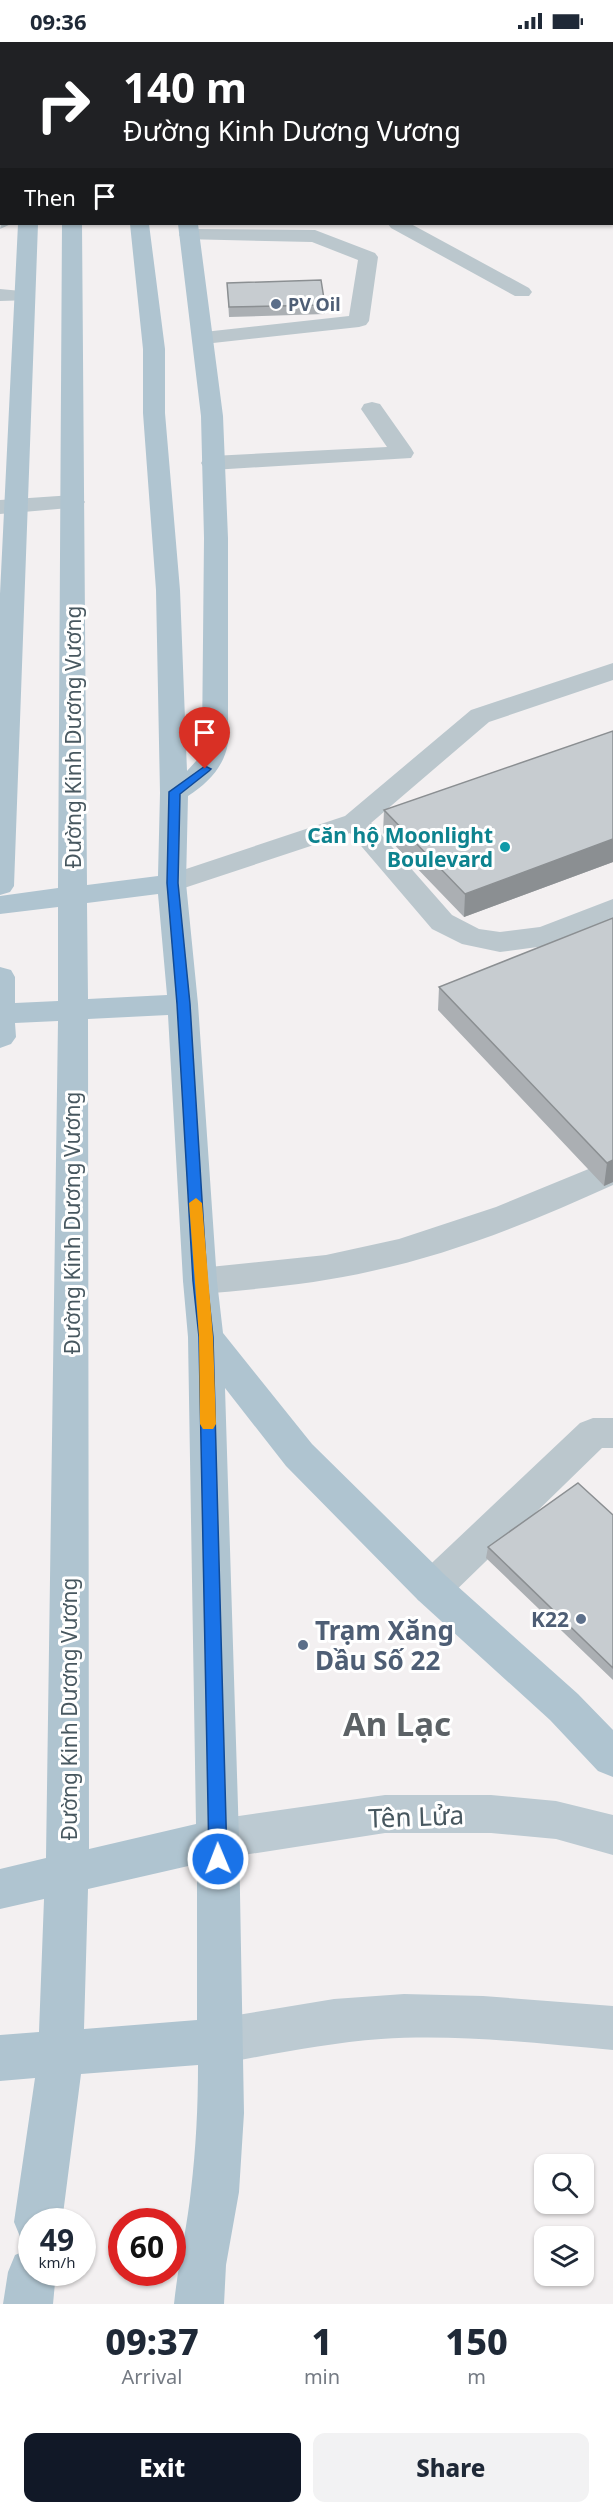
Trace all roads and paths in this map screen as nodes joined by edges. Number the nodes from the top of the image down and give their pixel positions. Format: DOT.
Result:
graph roads {
  1 [pos="28,225"];
  2 [pos="72,225"];
  3 [pos="139,225"];
  4 [pos="400,225"];
  5 [pos="188,229"];
  6 [pos="522,292"];
  7 [pos="0,294"];
  8 [pos="25,296"];
  9 [pos="204,338"];
  10 [pos="372,408"];
  11 [pos="212,463"];
  12 [pos="73,502"];
  13 [pos="8,506"];
  14 [pos="613,671"];
  15 [pos="174,792"];
  16 [pos="355,822"];
  17 [pos="172,883"];
  18 [pos="0,886"];
  19 [pos="72,897"];
  20 [pos="0,905"];
  21 [pos="613,908"];
  22 [pos="0,977"];
  23 [pos="183,1004"];
  24 [pos="74,1011"];
  25 [pos="0,1014"];
  26 [pos="0,1037"];
  27 [pos="613,1171"];
  28 [pos="200,1281"];
  29 [pos="206,1337"];
  30 [pos="613,1433"];
  31 [pos="432,1588"];
  32 [pos="613,1758"];
  33 [pos="613,1835"];
  34 [pos="218,1839"];
  35 [pos="67,1874"];
  36 [pos="0,1889"];
  37 [pos="613,2028"];
  38 [pos="219,2041"];
  39 [pos="61,2053"];
  40 [pos="0,2058"];
  41 [pos="40,2208"];
  42 [pos="30,2286"];
  43 [pos="204,2291"];
  44 [pos="28,2304"];
  1 -- 8 [label="main road"];
  2 -- 12 [label="main road, Đường Kinh Dương Vương"];
  3 -- 15 [label="main road"];
  4 -- 6 [label="street"];
  5 -- 9 [label="main road"];
  5 -- 9 [label="street"];
  7 -- 8 [label="street"];
  8 -- 13 [label="main road"];
  9 -- 11 [label="main road"];
  10 -- 11 [label="street"];
  11 -- 15 [label="main road"];
  12 -- 13 [label="street"];
  12 -- 19 [label="main road, Đường Kinh Dương Vương"];
  13 -- 18 [label="main road"];
  14 -- 16 [label="street"];
  15 -- 17 [label="main road"];
  16 -- 17 [label="street"];
  16 -- 21 [label="street"];
  17 -- 19 [label="main road"];
  17 -- 23 [label="main road"];
  19 -- 20 [label="main road"];
  19 -- 24 [label="main road, Đường Kinh Dương Vương"];
  22 -- 25 [label="main road"];
  23 -- 24 [label="main road"];
  23 -- 28 [label="main road"];
  24 -- 25 [label="main road"];
  24 -- 35 [label="main road, Đường Kinh Dương Vương"];
  25 -- 26 [label="main road"];
  27 -- 28 [label="street"];
  28 -- 29 [label="main road"];
  29 -- 31 [label="main road"];
  29 -- 34 [label="main road"];
  30 -- 31 [label="street"];
  31 -- 32 [label="main road"];
  33 -- 34 [label="main road, Tên Lửa"];
  34 -- 35 [label="main road"];
  34 -- 38 [label="main road"];
  35 -- 36 [label="main road"];
  35 -- 39 [label="main road, Đường Kinh Dương Vương"];
  37 -- 38 [label="main road"];
  38 -- 39 [label="main road"];
  38 -- 43 [label="main road"];
  39 -- 40 [label="main road"];
  39 -- 41 [label="main road, Đường Kinh Dương Vương"];
  42 -- 44 [label="main road"];
}
